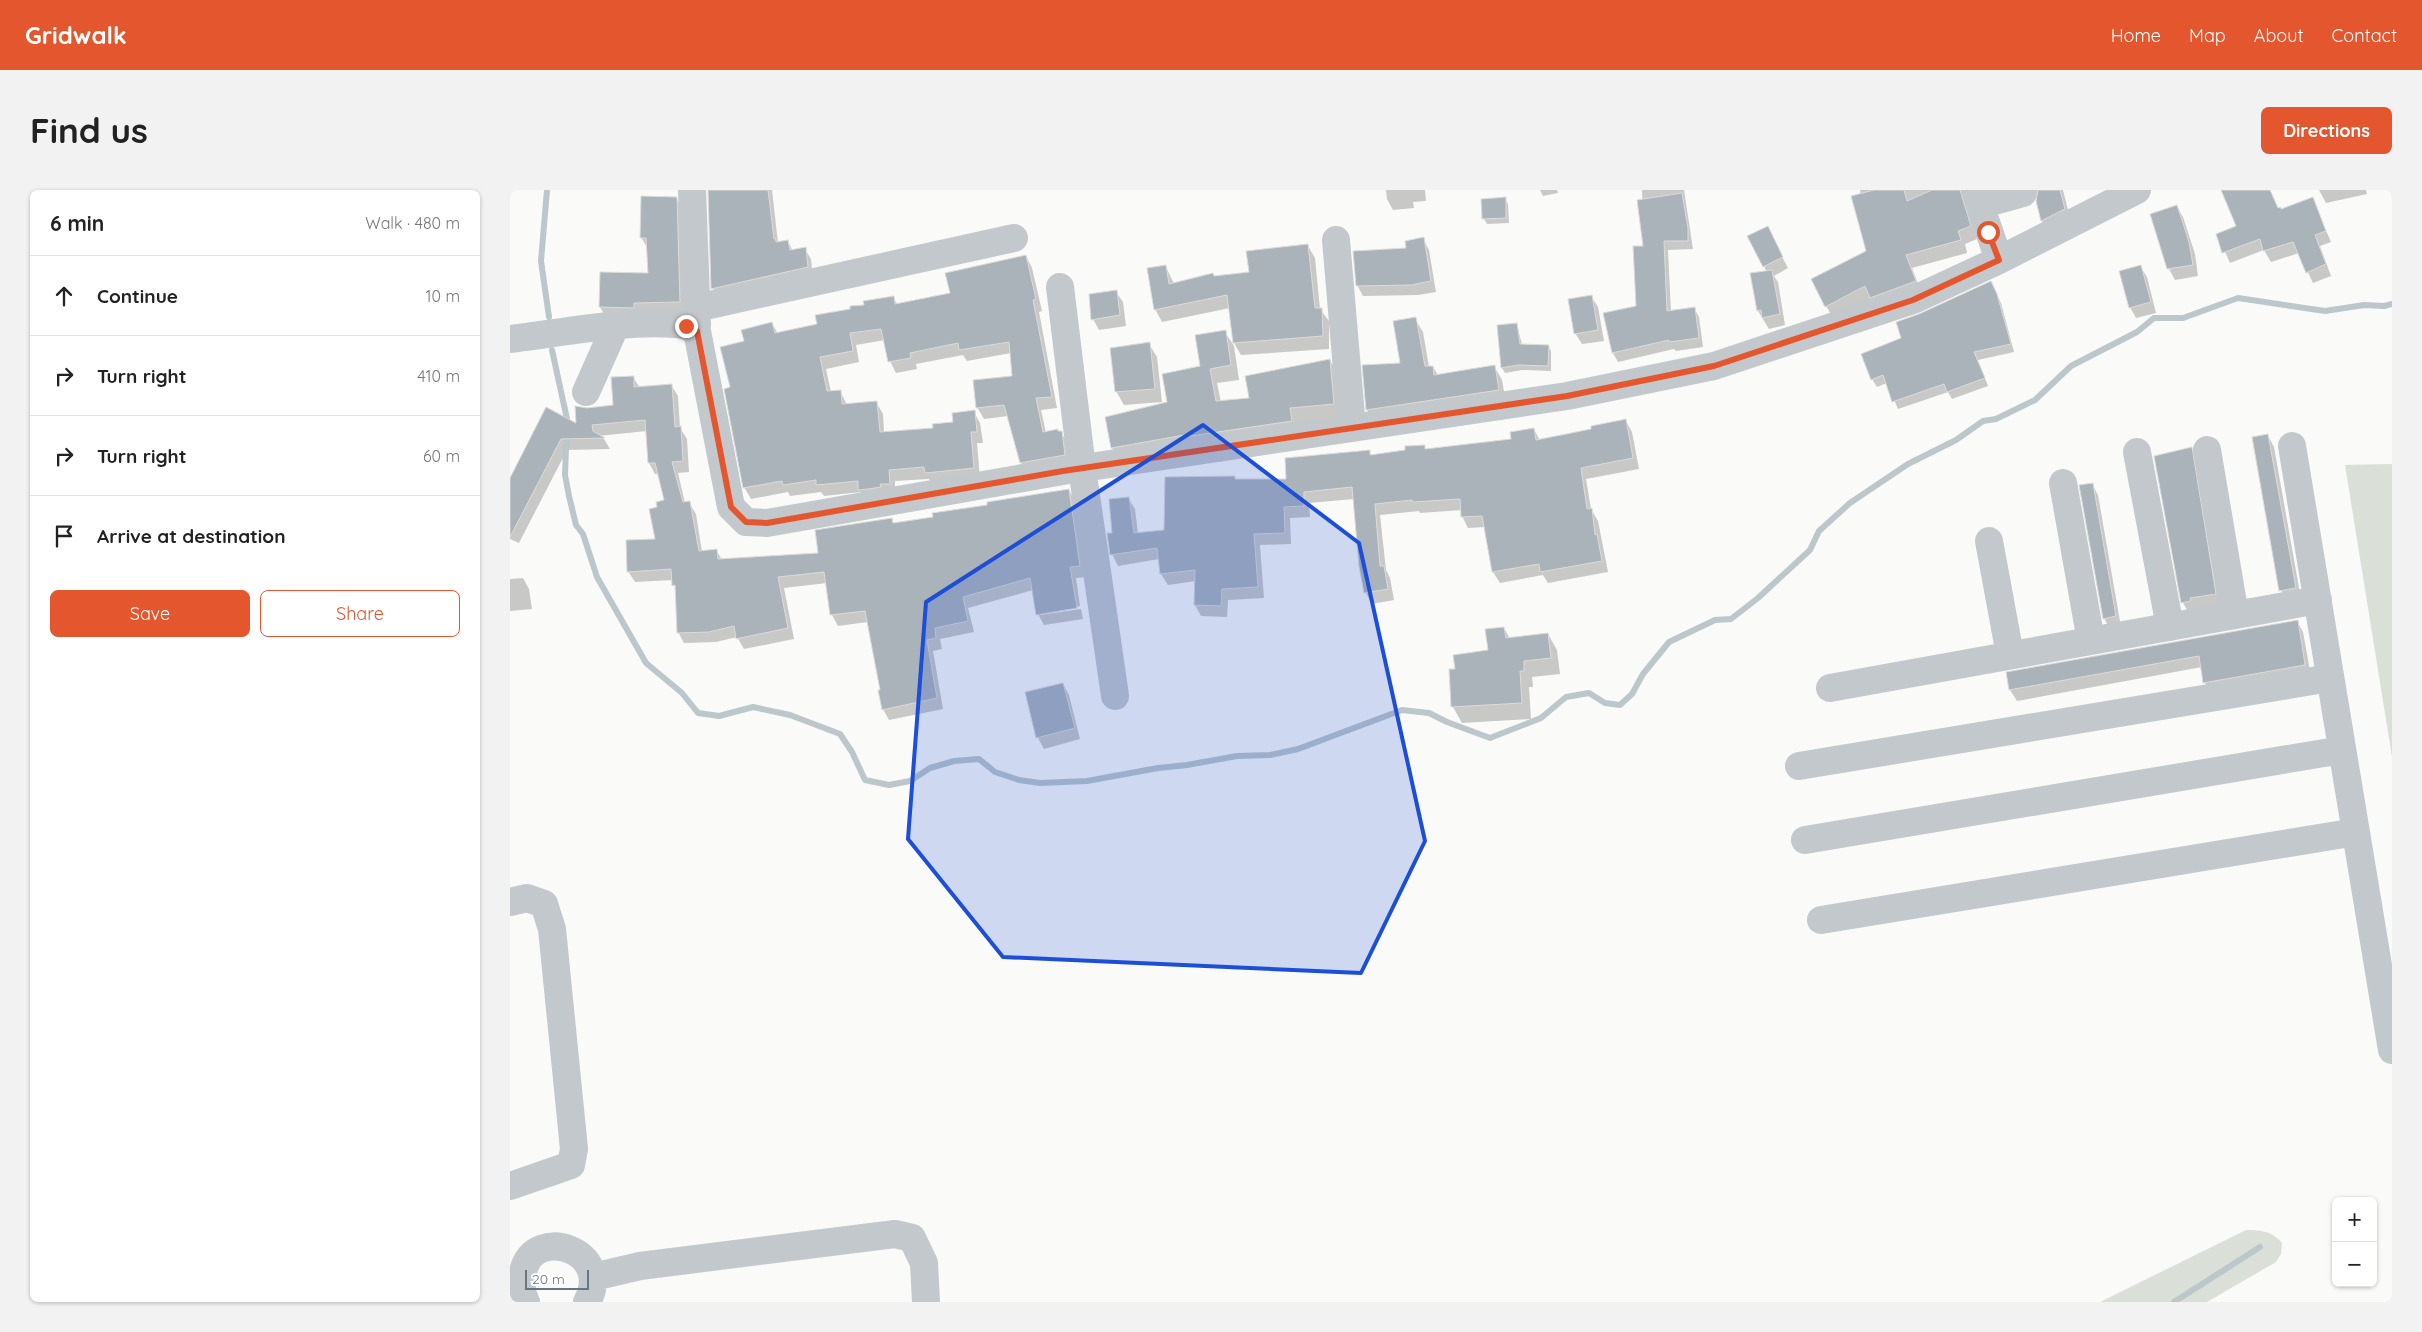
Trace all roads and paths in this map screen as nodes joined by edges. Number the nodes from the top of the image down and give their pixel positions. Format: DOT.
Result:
graph roads {
  1 [pos="692,190"];
  2 [pos="2137,190"];
  3 [pos="2023,193"];
  4 [pos="1978,198"];
  5 [pos="1014,238"];
  6 [pos="1336,240"];
  7 [pos="1999,260"];
  8 [pos="1060,287"];
  9 [pos="696,320"];
  10 [pos="615,327"];
  11 [pos="510,339"];
  12 [pos="586,392"];
  13 [pos="1352,428"];
  14 [pos="2292,446"];
  15 [pos="2207,450"];
  16 [pos="2137,452"];
  17 [pos="1082,468"];
  18 [pos="2063,483"];
  19 [pos="1989,541"];
  20 [pos="2318,600"];
  21 [pos="2235,615"];
  22 [pos="2170,627"];
  23 [pos="2091,641"];
  24 [pos="2010,655"];
  25 [pos="2330,678"];
  26 [pos="1830,688"];
  27 [pos="1114,696"];
  28 [pos="2342,750"];
  29 [pos="1799,766"];
  30 [pos="2356,832"];
  31 [pos="1806,840"];
  32 [pos="510,902"];
  33 [pos="1821,920"];
  34 [pos="2392,1050"];
  35 [pos="510,1186"];
  36 [pos="590,1290"];
  37 [pos="519,1296"];
  38 [pos="926,1302"];
  1 -- 9 [label="street"];
  2 -- 7 [label="street"];
  3 -- 4 [label="street"];
  4 -- 7 [label="street"];
  5 -- 9 [label="street"];
  6 -- 13 [label="street"];
  7 -- 13 [label="street"];
  8 -- 17 [label="street"];
  9 -- 10 [label="street"];
  9 -- 17 [label="street"];
  10 -- 11 [label="street"];
  10 -- 12 [label="street"];
  13 -- 17 [label="street"];
  14 -- 20 [label="street"];
  15 -- 21 [label="street"];
  16 -- 22 [label="street"];
  17 -- 27 [label="street"];
  18 -- 23 [label="street"];
  19 -- 24 [label="street"];
  20 -- 21 [label="street"];
  20 -- 25 [label="street"];
  21 -- 22 [label="street"];
  22 -- 23 [label="street"];
  23 -- 24 [label="street"];
  24 -- 26 [label="street"];
  25 -- 28 [label="street"];
  25 -- 29 [label="street"];
  28 -- 30 [label="street"];
  28 -- 31 [label="street"];
  30 -- 33 [label="street"];
  30 -- 34 [label="street"];
  32 -- 35 [label="street"];
  36 -- 37 [label="street"];
  36 -- 38 [label="street"];
}
